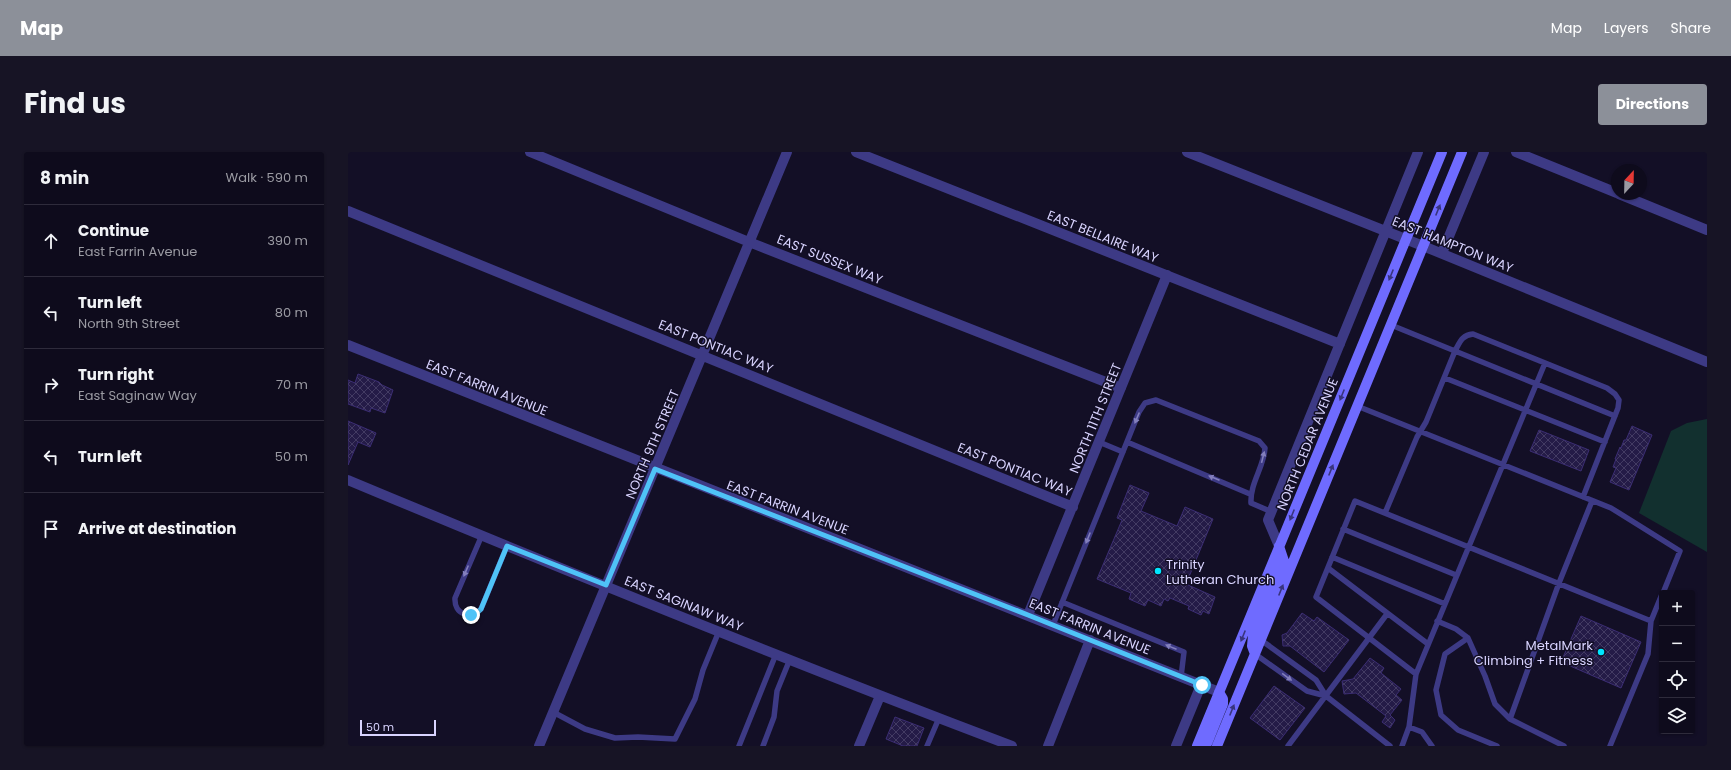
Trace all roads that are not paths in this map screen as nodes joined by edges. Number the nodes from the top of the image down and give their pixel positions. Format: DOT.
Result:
graph roads {
  1 [pos="530,152"];
  2 [pos="787,152"];
  3 [pos="856,152"];
  4 [pos="1187,152"];
  5 [pos="1418,152"];
  6 [pos="1442,152"];
  7 [pos="1462,152"];
  8 [pos="1484,152"];
  9 [pos="1516,152"];
  10 [pos="1611,191"];
  11 [pos="1633,200"];
  12 [pos="348,211"];
  13 [pos="1707,230"];
  14 [pos="1386,231"];
  15 [pos="1406,239"];
  16 [pos="749,242"];
  17 [pos="1423,246"];
  18 [pos="1442,254"];
  19 [pos="1167,275"];
  20 [pos="1390,325"];
  21 [pos="348,344"];
  22 [pos="1340,344"];
  23 [pos="1455,351"];
  24 [pos="703,355"];
  25 [pos="1707,362"];
  26 [pos="1545,363"];
  27 [pos="1445,378"];
  28 [pos="1537,384"];
  29 [pos="1121,388"];
  30 [pos="1357,406"];
  31 [pos="1526,410"];
  32 [pos="1615,416"];
  33 [pos="1421,430"];
  34 [pos="1099,442"];
  35 [pos="1127,442"];
  36 [pos="1605,442"];
  37 [pos="1123,452"];
  38 [pos="1503,464"];
  39 [pos="655,469"];
  40 [pos="348,480"];
  41 [pos="1250,494"];
  42 [pos="1583,497"];
  43 [pos="1592,500"];
  44 [pos="1073,507"];
  45 [pos="1385,513"];
  46 [pos="1270,516"];
  47 [pos="1343,529"];
  48 [pos="482,536"];
  49 [pos="507,546"];
  50 [pos="1279,546"];
  51 [pos="1468,547"];
  52 [pos="1332,557"];
  53 [pos="1328,568"];
  54 [pos="1456,576"];
  55 [pos="1559,583"];
  56 [pos="606,585"];
  57 [pos="1664,590"];
  58 [pos="1659,601"];
  59 [pos="1062,602"];
  60 [pos="1445,604"];
  61 [pos="1388,614"];
  62 [pos="1028,615"];
  63 [pos="1437,621"];
  64 [pos="1651,621"];
  65 [pos="1053,625"];
  66 [pos="719,631"];
  67 [pos="1369,638"];
  68 [pos="1468,638"];
  69 [pos="1090,640"];
  70 [pos="1261,640"];
  71 [pos="1428,644"];
  72 [pos="776,654"];
  73 [pos="1255,654"];
  74 [pos="790,659"];
  75 [pos="1416,674"];
  76 [pos="1181,677"];
  77 [pos="1202,685"];
  78 [pos="1219,692"];
  79 [pos="880,696"];
  80 [pos="1326,696"];
  81 [pos="553,712"];
  82 [pos="939,718"];
  83 [pos="1510,718"];
  84 [pos="1409,727"];
  85 [pos="539,746"];
  86 [pos="739,746"];
  87 [pos="763,746"];
  88 [pos="859,746"];
  89 [pos="927,746"];
  90 [pos="1012,746"];
  91 [pos="1048,746"];
  92 [pos="1176,746"];
  93 [pos="1197,746"];
  94 [pos="1206,746"];
  95 [pos="1217,746"];
  96 [pos="1288,746"];
  97 [pos="1390,746"];
  98 [pos="1402,746"];
  99 [pos="1432,746"];
  100 [pos="1497,746"];
  101 [pos="1564,746"];
  102 [pos="1610,746"];
  1 -- 16 [label="street, EAST SUSSEX WAY"];
  2 -- 16 [label="street, NORTH 9TH STREET"];
  3 -- 19 [label="street, EAST BELLAIRE WAY"];
  4 -- 14 [label="street, EAST HAMPTON WAY"];
  5 -- 14 [label="street"];
  6 -- 15 [label="main road, NORTH CEDAR AVENUE"];
  17 -- 7 [label="main road, one-way"];
  8 -- 18 [label="street"];
  9 -- 10 [label="street"];
  11 -- 13 [label="street"];
  12 -- 24 [label="street, EAST PONTIAC WAY"];
  14 -- 15 [label="street, EAST HAMPTON WAY"];
  14 -- 22 [label="street"];
  15 -- 17 [label="street, EAST HAMPTON WAY"];
  15 -- 50 [label="main road, NORTH CEDAR AVENUE, one-way"];
  16 -- 24 [label="street, NORTH 9TH STREET"];
  16 -- 29 [label="street, EAST SUSSEX WAY"];
  17 -- 18 [label="street, EAST HAMPTON WAY"];
  17 -- 20 [label="main road"];
  18 -- 25 [label="street, EAST HAMPTON WAY"];
  19 -- 22 [label="street, EAST BELLAIRE WAY"];
  19 -- 29 [label="street, NORTH 11TH STREET"];
  20 -- 23 [label="lane"];
  20 -- 30 [label="main road"];
  21 -- 39 [label="street, EAST FARRIN AVENUE"];
  22 -- 46 [label="street"];
  23 -- 26 [label="lane"];
  23 -- 27 [label="lane"];
  23 -- 28 [label="lane"];
  24 -- 39 [label="street, NORTH 9TH STREET"];
  24 -- 44 [label="street, EAST PONTIAC WAY"];
  26 -- 28 [label="lane"];
  26 -- 32 [label="lane"];
  27 -- 31 [label="lane"];
  27 -- 33 [label="lane"];
  28 -- 31 [label="lane"];
  28 -- 32 [label="lane"];
  29 -- 34 [label="street, NORTH 11TH STREET"];
  30 -- 33 [label="lane"];
  70 -- 30 [label="main road, one-way"];
  31 -- 36 [label="lane"];
  31 -- 38 [label="lane"];
  32 -- 36 [label="lane"];
  33 -- 38 [label="lane"];
  33 -- 45 [label="lane"];
  34 -- 37 [label="lane"];
  34 -- 44 [label="street, NORTH 11TH STREET"];
  35 -- 37 [label="lane"];
  41 -- 35 [label="lane, one-way"];
  41 -- 35 [label="lane, one-way"];
  36 -- 42 [label="lane"];
  37 -- 59 [label="lane, one-way"];
  38 -- 42 [label="lane"];
  38 -- 51 [label="lane"];
  39 -- 56 [label="street, NORTH 9TH STREET"];
  39 -- 62 [label="street, EAST FARRIN AVENUE"];
  40 -- 48 [label="street, EAST SAGINAW WAY"];
  41 -- 46 [label="lane"];
  42 -- 43 [label="lane"];
  43 -- 55 [label="lane"];
  43 -- 57 [label="lane"];
  44 -- 62 [label="street, NORTH 11TH STREET"];
  45 -- 47 [label="lane"];
  45 -- 51 [label="lane"];
  46 -- 50 [label="street"];
  47 -- 52 [label="lane"];
  47 -- 54 [label="lane"];
  48 -- 49 [label="street, EAST SAGINAW WAY"];
  48 -- 49 [label="lane, one-way"];
  49 -- 56 [label="street, EAST SAGINAW WAY"];
  50 -- 73 [label="main road"];
  50 -- 78 [label="main road, NORTH CEDAR AVENUE, one-way"];
  51 -- 54 [label="lane"];
  51 -- 55 [label="lane"];
  52 -- 53 [label="lane"];
  52 -- 60 [label="lane"];
  53 -- 61 [label="lane"];
  53 -- 67 [label="lane"];
  54 -- 60 [label="lane"];
  55 -- 64 [label="lane"];
  55 -- 83 [label="lane"];
  56 -- 66 [label="street, EAST SAGINAW WAY"];
  56 -- 81 [label="street, NORTH 9TH STREET"];
  58 -- 64 [label="lane"];
  59 -- 65 [label="lane"];
  76 -- 59 [label="lane, one-way"];
  60 -- 63 [label="lane"];
  61 -- 67 [label="lane"];
  61 -- 71 [label="lane"];
  62 -- 65 [label="street, EAST FARRIN AVENUE"];
  63 -- 68 [label="lane"];
  63 -- 71 [label="lane"];
  64 -- 102 [label="lane"];
  65 -- 69 [label="street, EAST FARRIN AVENUE"];
  66 -- 72 [label="street, EAST SAGINAW WAY"];
  66 -- 81 [label="lane"];
  67 -- 75 [label="lane"];
  67 -- 80 [label="lane"];
  68 -- 83 [label="lane"];
  68 -- 100 [label="lane"];
  69 -- 76 [label="street, EAST FARRIN AVENUE"];
  69 -- 91 [label="street"];
  70 -- 73 [label="main road"];
  70 -- 80 [label="lane"];
  71 -- 75 [label="lane"];
  72 -- 74 [label="street, EAST SAGINAW WAY"];
  72 -- 86 [label="lane"];
  73 -- 80 [label="lane, one-way"];
  95 -- 73 [label="main road, one-way"];
  74 -- 79 [label="street, EAST SAGINAW WAY"];
  74 -- 87 [label="lane"];
  75 -- 84 [label="lane"];
  76 -- 77 [label="street, EAST FARRIN AVENUE"];
  77 -- 78 [label="street, EAST FARRIN AVENUE"];
  77 -- 92 [label="street"];
  78 -- 93 [label="main road, NORTH CEDAR AVENUE"];
  78 -- 94 [label="main road"];
  79 -- 82 [label="street, EAST SAGINAW WAY"];
  79 -- 88 [label="street"];
  80 -- 96 [label="lane"];
  80 -- 97 [label="lane"];
  81 -- 85 [label="street, NORTH 9TH STREET"];
  82 -- 89 [label="lane"];
  82 -- 90 [label="street, EAST SAGINAW WAY"];
  83 -- 101 [label="lane"];
  84 -- 98 [label="lane"];
  84 -- 99 [label="lane"];
}
